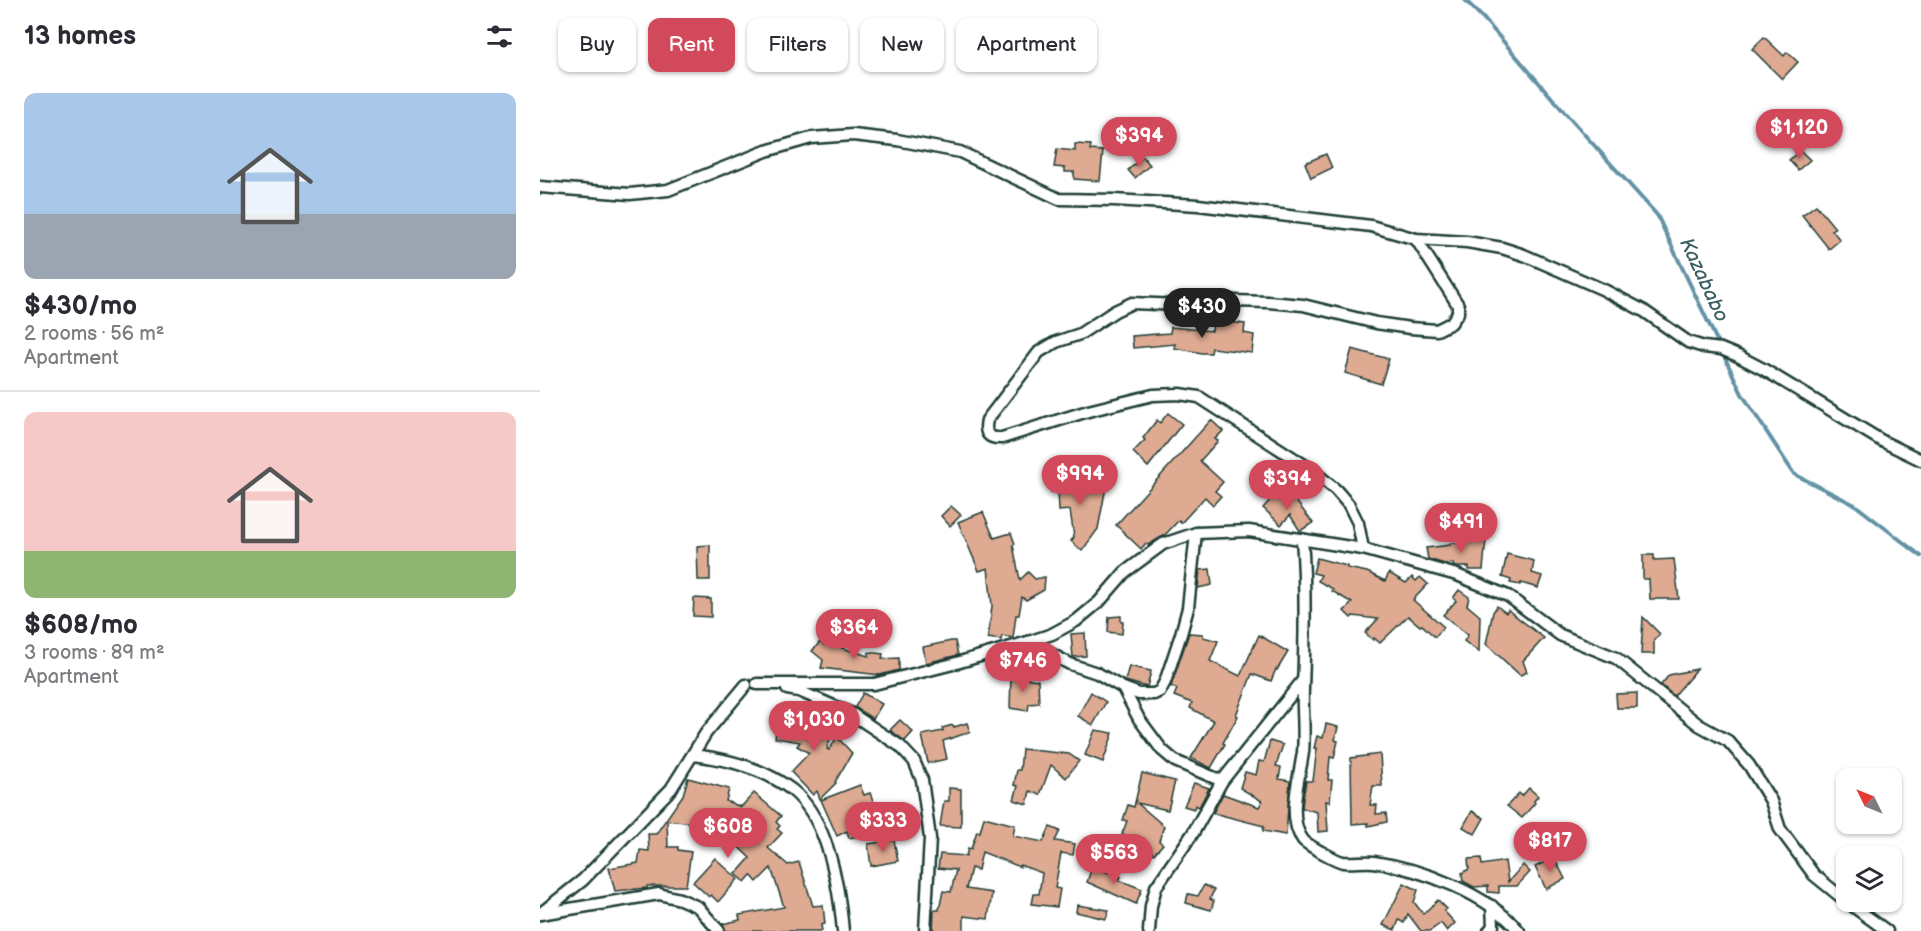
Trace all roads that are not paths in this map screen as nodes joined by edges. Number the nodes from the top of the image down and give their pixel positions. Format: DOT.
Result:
graph roads {
  1 [pos="540,187"];
  2 [pos="1416,239"];
  3 [pos="1921,460"];
  4 [pos="1196,534"];
  5 [pos="1302,539"];
  6 [pos="1363,549"];
  7 [pos="1028,642"];
  8 [pos="1304,680"];
  9 [pos="746,685"];
  10 [pos="1123,688"];
  11 [pos="693,755"];
  12 [pos="1222,782"];
  13 [pos="1836,892"];
  14 [pos="1492,906"];
  15 [pos="1862,912"];
  16 [pos="540,914"];
  17 [pos="718,931"];
  18 [pos="843,931"];
  19 [pos="925,931"];
  20 [pos="1149,931"];
  21 [pos="1489,931"];
  22 [pos="1519,931"];
  23 [pos="1887,931"];
  1 -- 2 [label="street"];
  2 -- 3 [label="street"];
  2 -- 6 [label="street"];
  4 -- 5 [label="street"];
  4 -- 7 [label="street"];
  4 -- 10 [label="street"];
  5 -- 6 [label="street"];
  5 -- 8 [label="street"];
  6 -- 13 [label="street"];
  7 -- 10 [label="street"];
  7 -- 19 [label="street"];
  8 -- 12 [label="street"];
  8 -- 14 [label="street"];
  9 -- 11 [label="street"];
  10 -- 12 [label="street"];
  11 -- 16 [label="street"];
  11 -- 18 [label="street"];
  12 -- 20 [label="street"];
  14 -- 21 [label="street"];
  14 -- 22 [label="street"];
  15 -- 23 [label="street"];
  16 -- 17 [label="street"];
}
